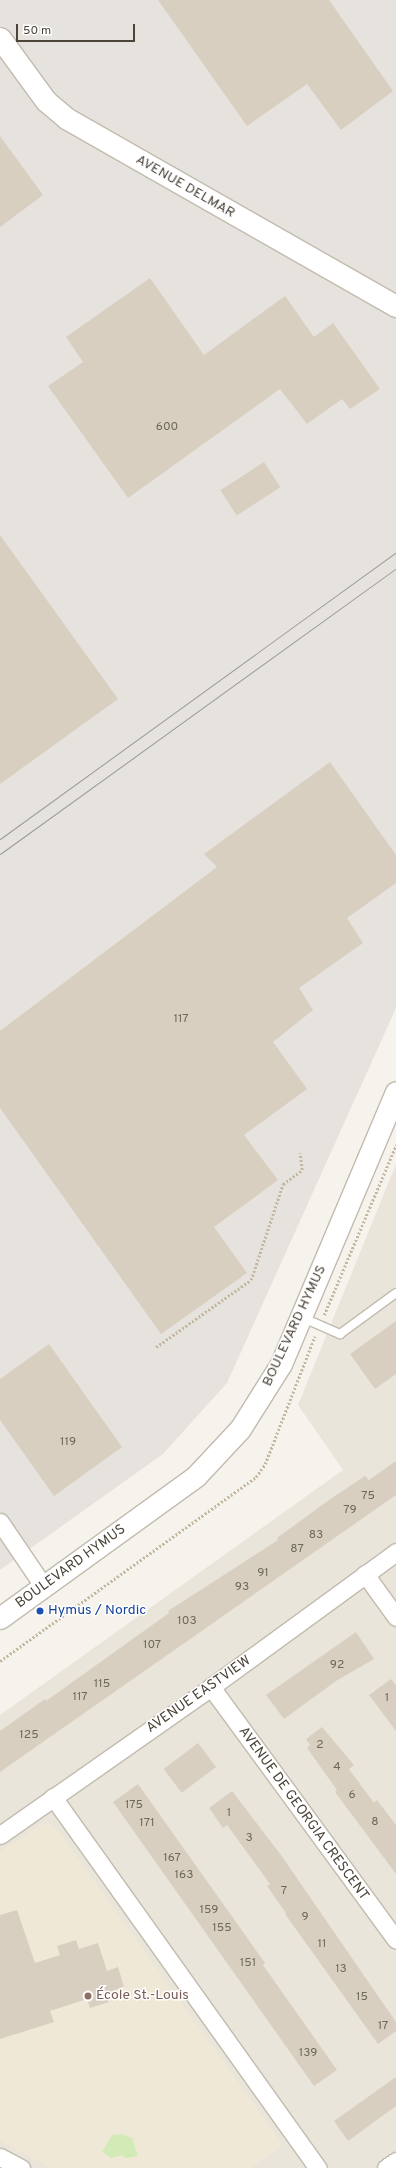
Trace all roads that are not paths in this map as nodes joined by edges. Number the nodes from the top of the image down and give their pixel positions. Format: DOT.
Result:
graph roads {
  1 [pos="0,38"];
  2 [pos="396,306"];
  3 [pos="396,1092"];
  4 [pos="396,1293"];
  5 [pos="302,1317"];
  6 [pos="0,1522"];
  7 [pos="396,1552"];
  8 [pos="365,1574"];
  9 [pos="44,1586"];
  10 [pos="396,1617"];
  11 [pos="0,1618"];
  12 [pos="211,1687"];
  13 [pos="53,1798"];
  14 [pos="0,1835"];
  15 [pos="396,1940"];
  16 [pos="0,2157"];
  17 [pos="396,2161"];
  18 [pos="21,2168"];
  19 [pos="318,2168"];
  20 [pos="386,2168"];
  1 -- 2 [label="street, AVENUE DELMAR"];
  3 -- 5 [label="street, BOULEVARD HYMUS"];
  4 -- 5 [label="lane"];
  5 -- 9 [label="street, BOULEVARD HYMUS"];
  6 -- 9 [label="street"];
  7 -- 8 [label="street, AVENUE EASTVIEW"];
  8 -- 10 [label="street"];
  8 -- 12 [label="street, AVENUE EASTVIEW"];
  9 -- 11 [label="street, BOULEVARD HYMUS"];
  12 -- 13 [label="street, AVENUE EASTVIEW"];
  12 -- 15 [label="street, AVENUE DE GEORGIA CRESCENT"];
  13 -- 14 [label="street, AVENUE EASTVIEW"];
  13 -- 19 [label="street"];
  16 -- 18 [label="street"];
  17 -- 20 [label="street"];
}
